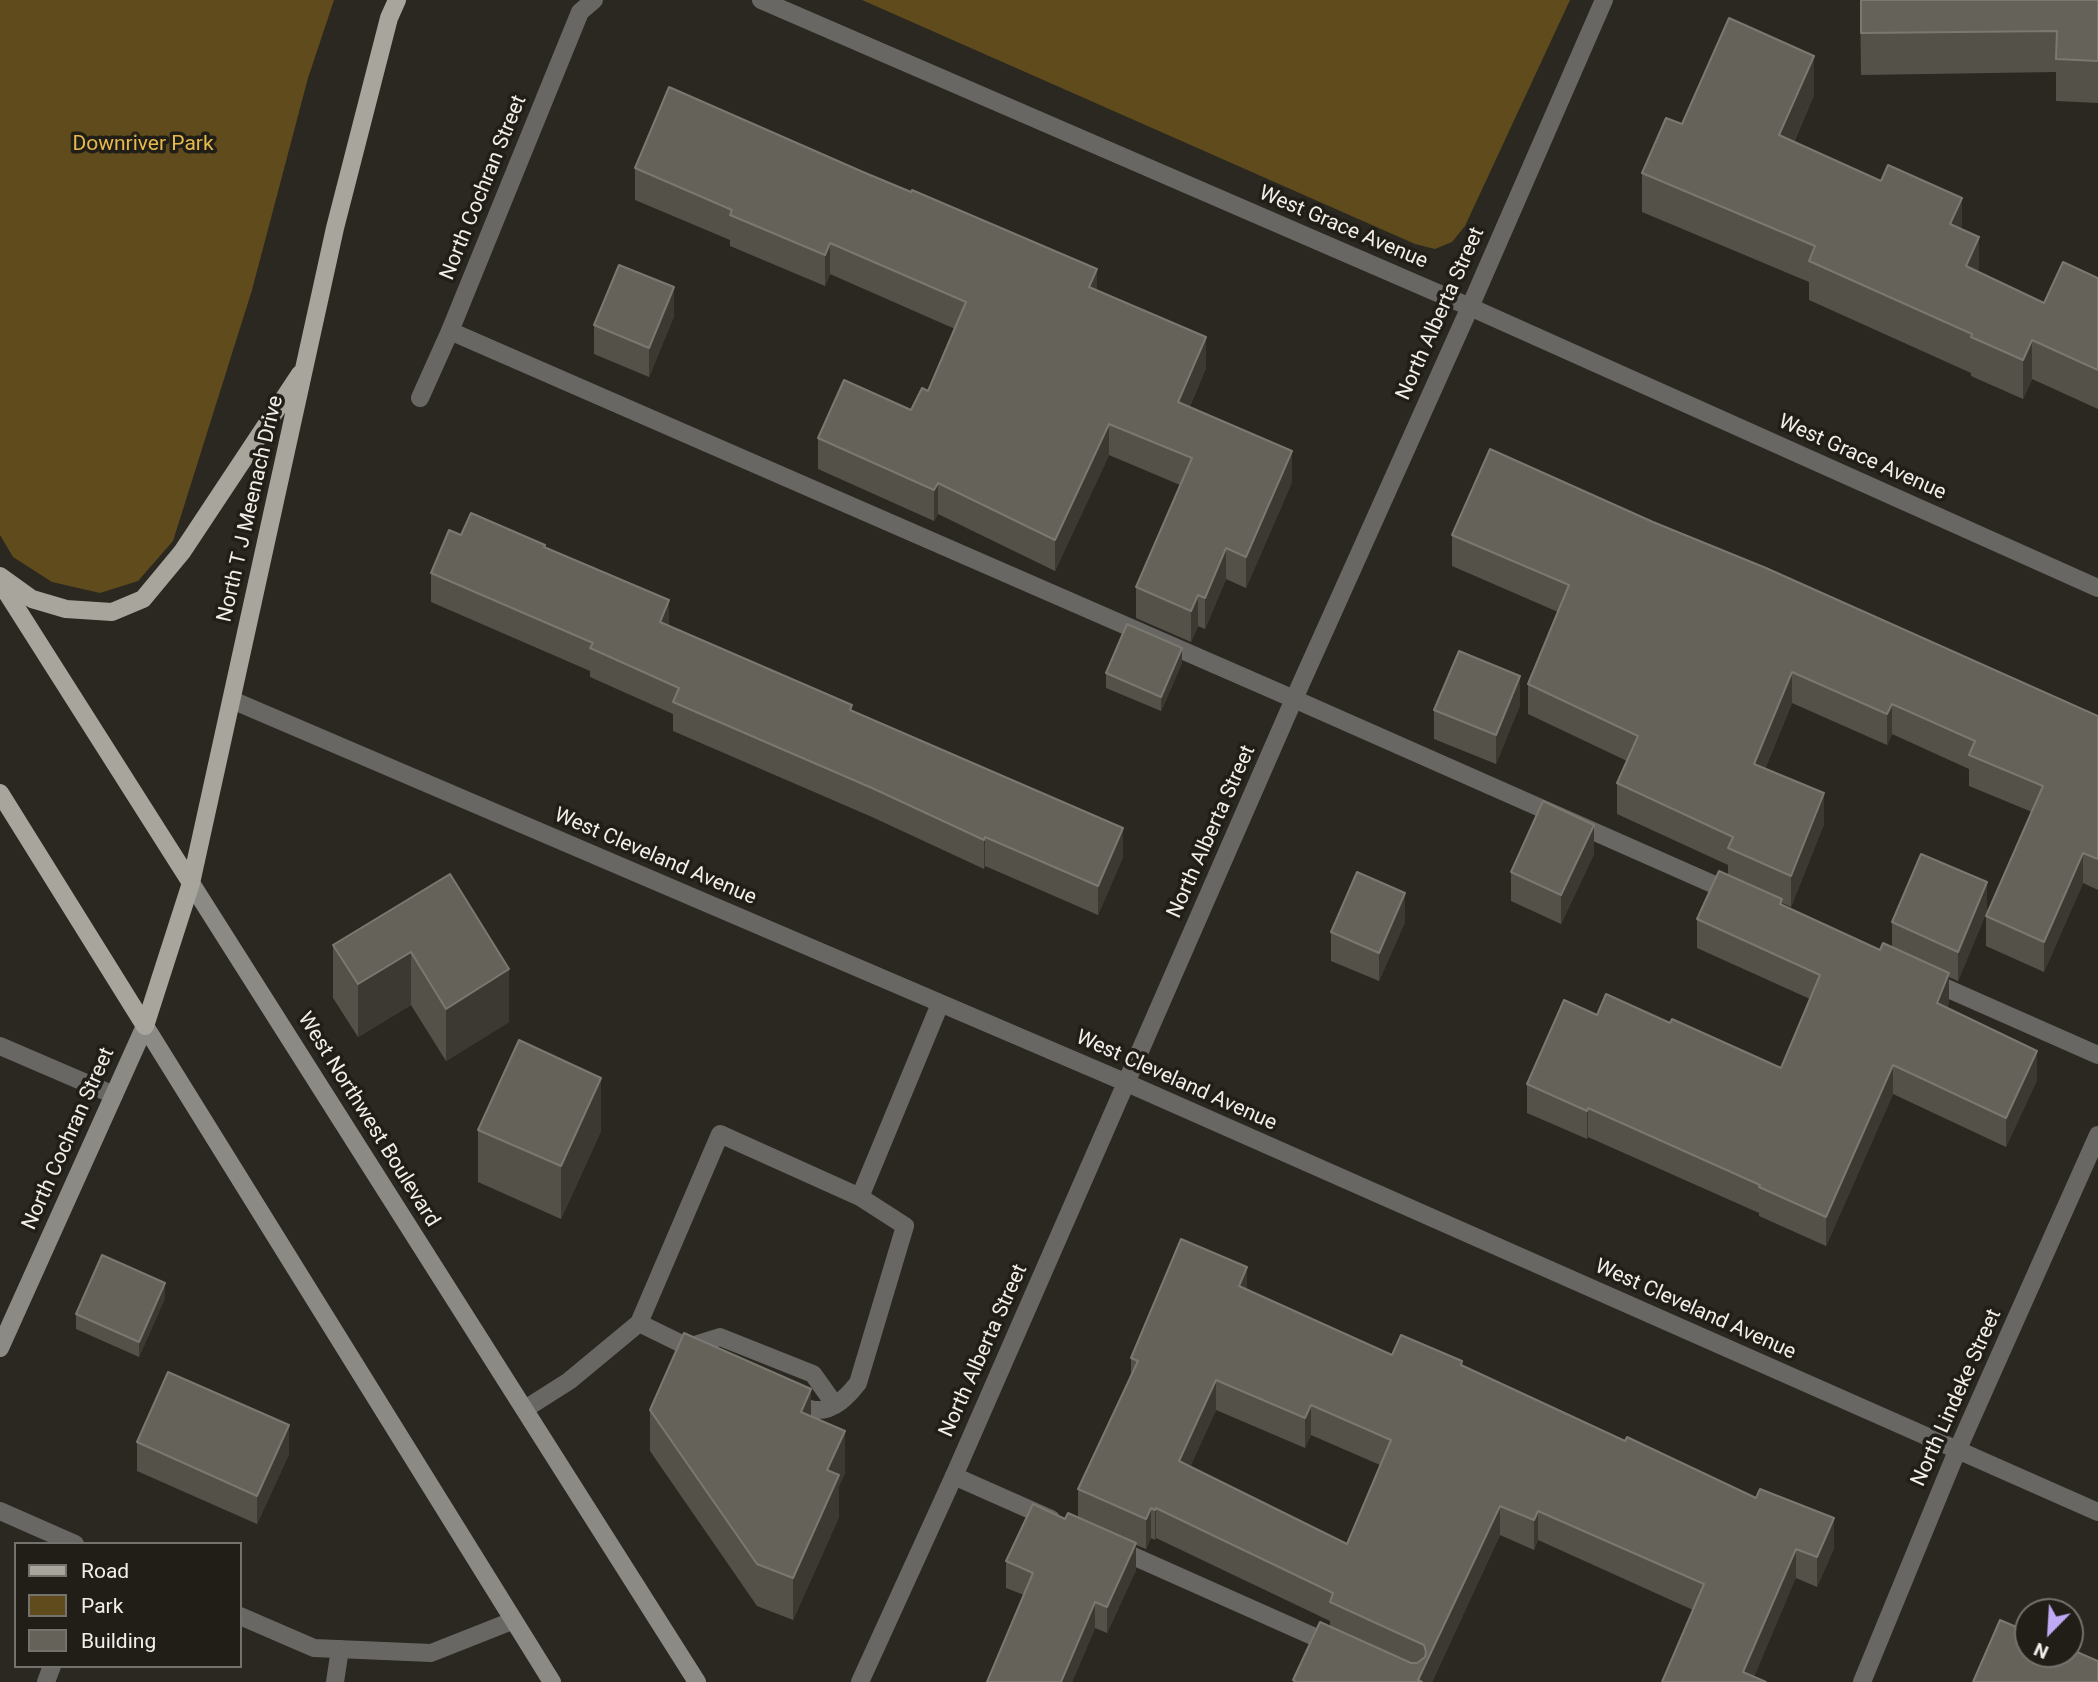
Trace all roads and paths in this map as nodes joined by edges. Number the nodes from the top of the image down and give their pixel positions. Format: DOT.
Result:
graph roads {
  1 [pos="397,0"];
  2 [pos="594,0"];
  3 [pos="761,0"];
  4 [pos="1604,0"];
  5 [pos="1470,307"];
  6 [pos="450,331"];
  7 [pos="306,365"];
  8 [pos="420,398"];
  9 [pos="0,576"];
  10 [pos="0,582"];
  11 [pos="2098,588"];
  12 [pos="1294,699"];
  13 [pos="232,700"];
  14 [pos="0,793"];
  15 [pos="191,883"];
  16 [pos="1754,902"];
  17 [pos="1907,970"];
  18 [pos="940,1004"];
  19 [pos="145,1026"];
  20 [pos="0,1046"];
  21 [pos="2098,1055"];
  22 [pos="1127,1083"];
  23 [pos="114,1095"];
  24 [pos="2098,1135"];
  25 [pos="860,1197"];
  26 [pos="639,1323"];
  27 [pos="688,1347"];
  28 [pos="0,1349"];
  29 [pos="706,1366"];
  30 [pos="786,1398"];
  31 [pos="835,1405"];
  32 [pos="525,1409"];
  33 [pos="1957,1451"];
  34 [pos="954,1476"];
  35 [pos="0,1511"];
  36 [pos="2098,1512"];
  37 [pos="1066,1526"];
  38 [pos="70,1542"];
  39 [pos="1104,1543"];
  40 [pos="242,1617"];
  41 [pos="512,1621"];
  42 [pos="340,1649"];
  43 [pos="1353,1654"];
  44 [pos="335,1682"];
  45 [pos="552,1682"];
  46 [pos="697,1682"];
  47 [pos="860,1682"];
  48 [pos="1862,1682"];
  1 -- 7 [label="main road, North T J Meenach Drive"];
  2 -- 6 [label="street, North Cochran Street"];
  3 -- 5 [label="street, West Grace Avenue"];
  4 -- 5 [label="street, North Alberta Street"];
  5 -- 11 [label="street, West Grace Avenue"];
  5 -- 12 [label="street, North Alberta Street"];
  6 -- 8 [label="street, North Cochran Street"];
  6 -- 12 [label="street"];
  7 -- 9 [label="main road"];
  7 -- 13 [label="main road, North T J Meenach Drive"];
  10 -- 15 [label="main road, West Northwest Boulevard"];
  12 -- 16 [label="street"];
  12 -- 22 [label="street, North Alberta Street"];
  13 -- 15 [label="main road, North T J Meenach Drive"];
  13 -- 18 [label="street, West Cleveland Avenue"];
  14 -- 19 [label="main road"];
  15 -- 19 [label="main road, North T J Meenach Drive"];
  15 -- 32 [label="main road, West Northwest Boulevard"];
  17 -- 21 [label="street"];
  18 -- 22 [label="street, West Cleveland Avenue"];
  18 -- 25 [label="street"];
  19 -- 23 [label="main road, North Cochran Street"];
  19 -- 41 [label="main road"];
  20 -- 23 [label="street"];
  22 -- 33 [label="street, West Cleveland Avenue"];
  22 -- 34 [label="street, North Alberta Street"];
  23 -- 28 [label="main road, North Cochran Street"];
  24 -- 33 [label="street, North Lindeke Street"];
  25 -- 26 [label="street"];
  25 -- 31 [label="street"];
  26 -- 27 [label="street"];
  26 -- 32 [label="street"];
  27 -- 29 [label="street"];
  27 -- 31 [label="street"];
  30 -- 31 [label="street"];
  32 -- 46 [label="main road, West Northwest Boulevard"];
  33 -- 36 [label="street, West Cleveland Avenue"];
  33 -- 48 [label="street, North Lindeke Street"];
  34 -- 37 [label="street"];
  34 -- 47 [label="street, North Alberta Street"];
  35 -- 38 [label="street"];
  39 -- 43 [label="street"];
  40 -- 42 [label="street"];
  41 -- 42 [label="street"];
  41 -- 45 [label="main road"];
  42 -- 44 [label="street"];
}
